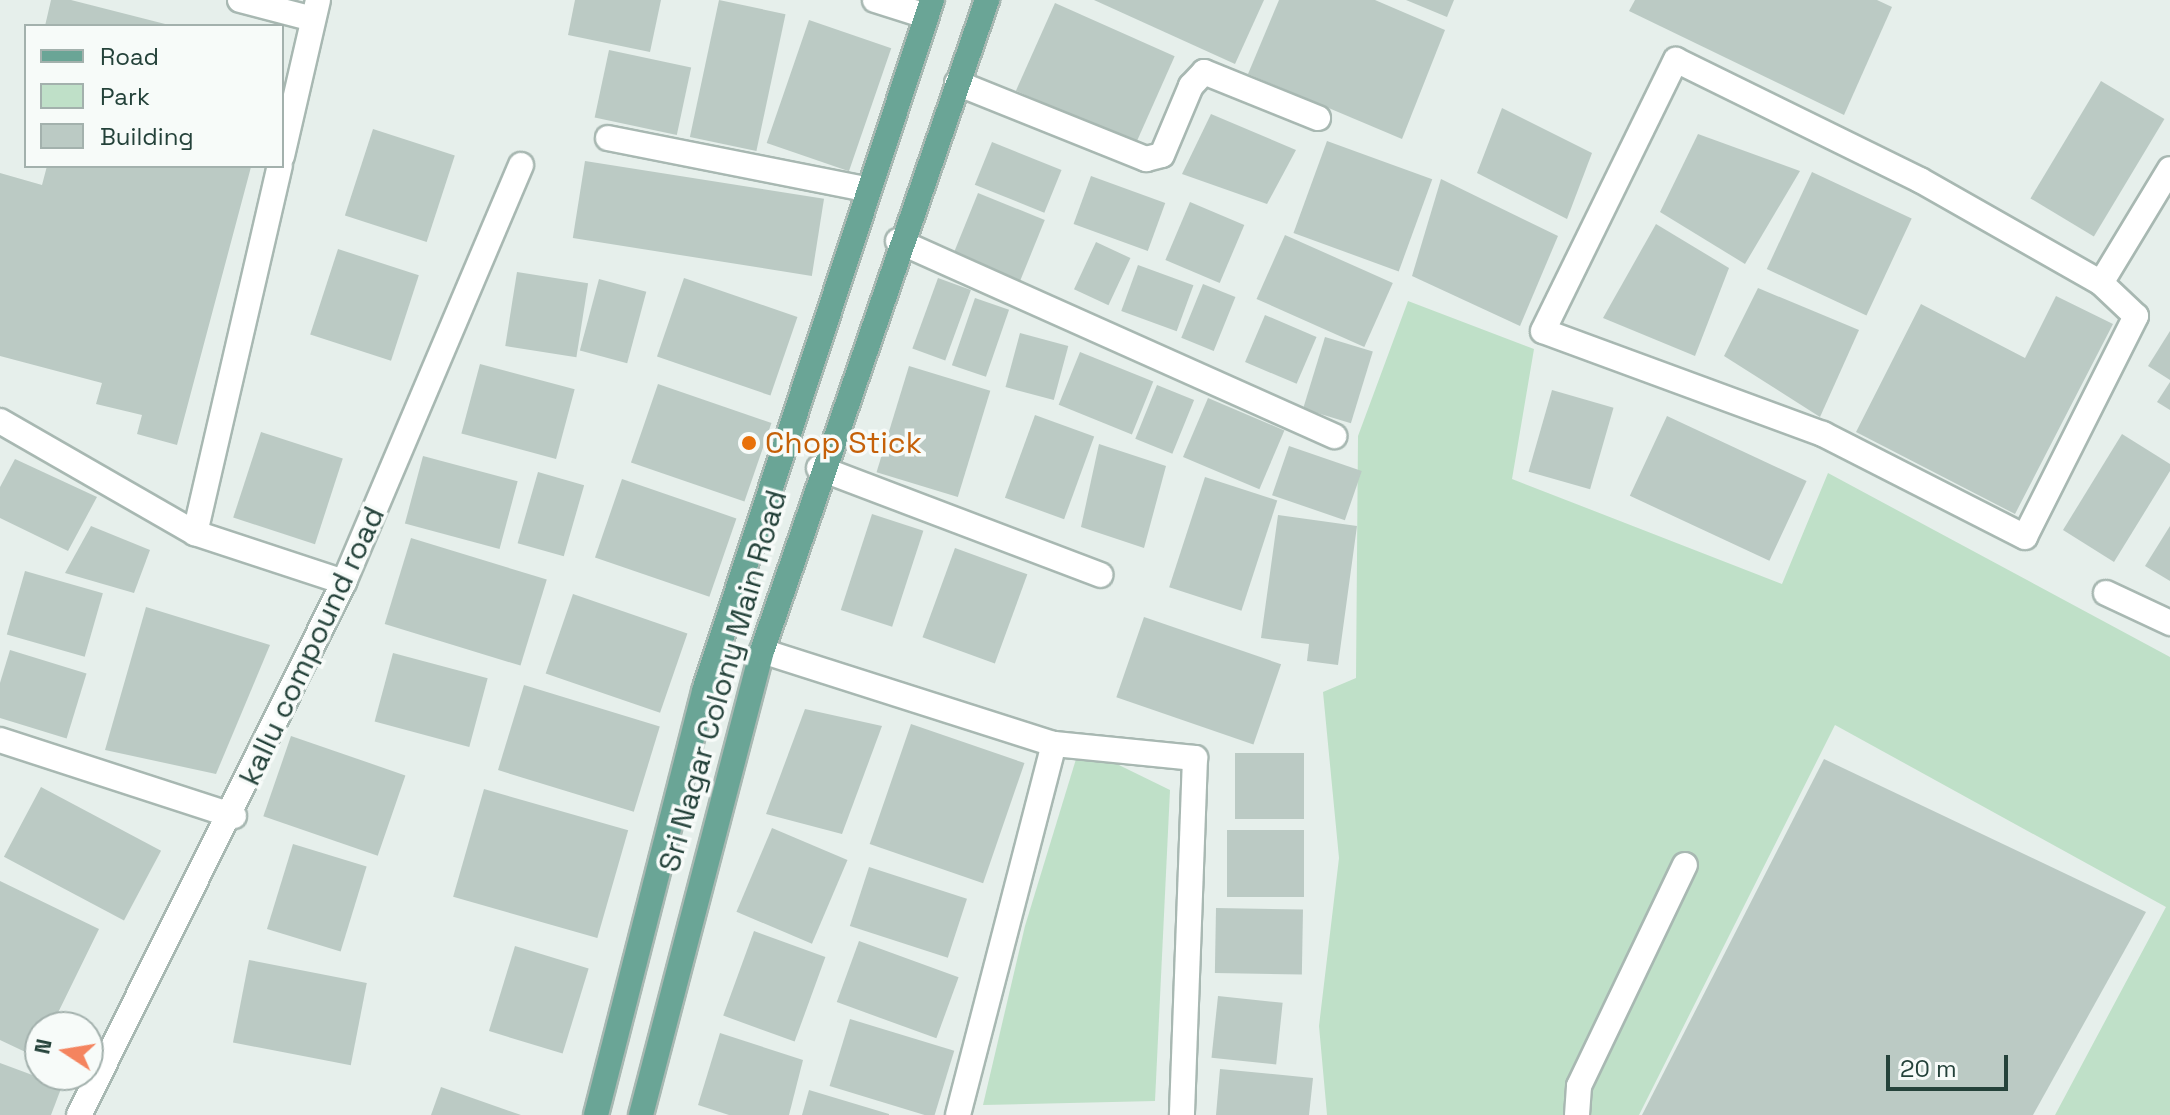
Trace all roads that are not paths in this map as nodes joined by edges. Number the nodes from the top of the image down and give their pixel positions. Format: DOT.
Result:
graph roads {
  1 [pos="240,0"];
  2 [pos="875,0"];
  3 [pos="987,0"];
  4 [pos="304,8"];
  5 [pos="929,8"];
  6 [pos="957,83"];
  7 [pos="1318,118"];
  8 [pos="608,138"];
  9 [pos="284,143"];
  10 [pos="521,165"];
  11 [pos="280,168"];
  12 [pos="2170,169"];
  13 [pos="866,189"];
  14 [pos="898,241"];
  15 [pos="2101,283"];
  16 [pos="0,421"];
  17 [pos="1334,436"];
  18 [pos="819,468"];
  19 [pos="195,533"];
  20 [pos="1100,575"];
  21 [pos="344,582"];
  22 [pos="2106,593"];
  23 [pos="2170,623"];
  24 [pos="762,651"];
  25 [pos="0,740"];
  26 [pos="1054,744"];
  27 [pos="234,816"];
  28 [pos="1685,865"];
  29 [pos="79,1115"];
  30 [pos="596,1115"];
  31 [pos="641,1115"];
  32 [pos="958,1115"];
  33 [pos="1182,1115"];
  34 [pos="1577,1115"];
  1 -- 4 [label="street"];
  2 -- 5 [label="street"];
  3 -- 6 [label="main road, Sri Nagar Colony Main Road"];
  4 -- 9 [label="street"];
  5 -- 13 [label="main road, Sri Nagar Colony Main Road"];
  6 -- 7 [label="street"];
  6 -- 14 [label="main road, Sri Nagar Colony Main Road"];
  8 -- 13 [label="street"];
  10 -- 21 [label="street, kallu compound road"];
  11 -- 19 [label="street"];
  12 -- 15 [label="street"];
  13 -- 30 [label="main road, Sri Nagar Colony Main Road"];
  14 -- 17 [label="street"];
  14 -- 18 [label="main road, Sri Nagar Colony Main Road"];
  15 -- 15 [label="street"];
  16 -- 19 [label="street"];
  18 -- 20 [label="street"];
  18 -- 24 [label="main road, Sri Nagar Colony Main Road"];
  19 -- 21 [label="street"];
  21 -- 27 [label="street, kallu compound road"];
  22 -- 23 [label="street"];
  24 -- 26 [label="street"];
  24 -- 31 [label="main road, Sri Nagar Colony Main Road"];
  25 -- 27 [label="street"];
  26 -- 32 [label="street"];
  26 -- 33 [label="street"];
  27 -- 29 [label="street, kallu compound road"];
  28 -- 34 [label="street"];
}
